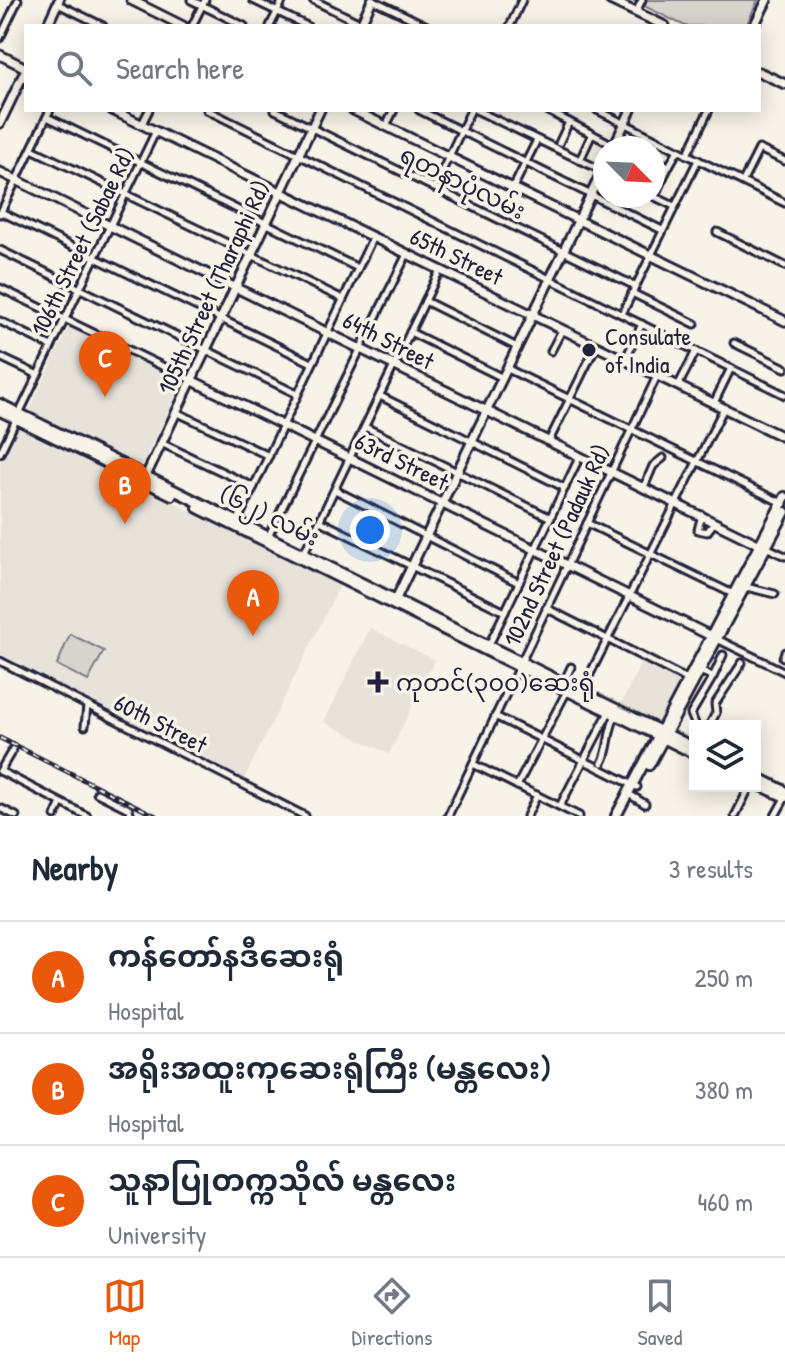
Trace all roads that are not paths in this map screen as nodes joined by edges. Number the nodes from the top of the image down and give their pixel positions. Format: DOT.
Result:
graph roads {
  1 [pos="18,0"];
  2 [pos="191,0"];
  3 [pos="253,0"];
  4 [pos="283,0"];
  5 [pos="313,0"];
  6 [pos="373,0"];
  7 [pos="522,0"];
  8 [pos="610,0"];
  9 [pos="642,0"];
  10 [pos="767,0"];
  11 [pos="137,1"];
  12 [pos="58,2"];
  13 [pos="204,3"];
  14 [pos="0,12"];
  15 [pos="277,12"];
  16 [pos="636,12"];
  17 [pos="10,17"];
  18 [pos="48,24"];
  19 [pos="99,24"];
  20 [pos="179,24"];
  21 [pos="193,24"];
  22 [pos="241,24"];
  23 [pos="271,24"];
  24 [pos="303,24"];
  25 [pos="360,24"];
  26 [pos="362,24"];
  27 [pos="423,24"];
  28 [pos="511,24"];
  29 [pos="661,24"];
  30 [pos="755,24"];
  31 [pos="0,38"];
  32 [pos="0,55"];
  33 [pos="24,68"];
  34 [pos="24,73"];
  35 [pos="761,73"];
  36 [pos="785,84"];
  37 [pos="49,112"];
  38 [pos="116,112"];
  39 [pos="148,112"];
  40 [pos="211,112"];
  41 [pos="279,112"];
  42 [pos="319,112"];
  43 [pos="357,112"];
  44 [pos="393,112"];
  45 [pos="423,112"];
  46 [pos="472,112"];
  47 [pos="478,112"];
  48 [pos="501,112"];
  49 [pos="550,112"];
  50 [pos="601,112"];
  51 [pos="630,112"];
  52 [pos="708,112"];
  53 [pos="47,117"];
  54 [pos="497,120"];
  55 [pos="569,122"];
  56 [pos="0,123"];
  57 [pos="625,123"];
  58 [pos="142,124"];
  59 [pos="386,126"];
  60 [pos="312,128"];
  61 [pos="461,130"];
  62 [pos="156,131"];
  63 [pos="592,134"];
  64 [pos="595,136"];
  65 [pos="619,136"];
  66 [pos="537,139"];
  67 [pos="559,143"];
  68 [pos="32,149"];
  69 [pos="678,150"];
  70 [pos="299,155"];
  71 [pos="687,155"];
  72 [pos="448,157"];
  73 [pos="580,160"];
  74 [pos="698,160"];
  75 [pos="785,161"];
  76 [pos="526,162"];
  77 [pos="141,163"];
  78 [pos="665,164"];
  79 [pos="593,165"];
  80 [pos="669,166"];
  81 [pos="0,172"];
  82 [pos="665,174"];
  83 [pos="17,180"];
  84 [pos="743,181"];
  85 [pos="434,188"];
  86 [pos="513,189"];
  87 [pos="281,191"];
  88 [pos="593,191"];
  89 [pos="126,195"];
  90 [pos="591,195"];
  91 [pos="665,200"];
  92 [pos="785,203"];
  93 [pos="674,206"];
  94 [pos="1,214"];
  95 [pos="579,220"];
  96 [pos="266,223"];
  97 [pos="110,226"];
  98 [pos="662,230"];
  99 [pos="717,232"];
  100 [pos="373,237"];
  101 [pos="0,250"];
  102 [pos="564,251"];
  103 [pos="407,254"];
  104 [pos="251,255"];
  105 [pos="650,255"];
  106 [pos="95,257"];
  107 [pos="785,266"];
  108 [pos="358,268"];
  109 [pos="440,270"];
  110 [pos="551,279"];
  111 [pos="236,286"];
  112 [pos="635,286"];
  113 [pos="0,288"];
  114 [pos="79,289"];
  115 [pos="632,293"];
  116 [pos="343,299"];
  117 [pos="425,301"];
  118 [pos="622,314"];
  119 [pos="533,315"];
  120 [pos="64,318"];
  121 [pos="220,318"];
  122 [pos="0,321"];
  123 [pos="785,321"];
  124 [pos="642,324"];
  125 [pos="695,324"];
  126 [pos="562,330"];
  127 [pos="327,331"];
  128 [pos="410,332"];
  129 [pos="734,343"];
  130 [pos="51,346"];
  131 [pos="596,346"];
  132 [pos="518,348"];
  133 [pos="205,349"];
  134 [pos="361,349"];
  135 [pos="551,351"];
  136 [pos="696,351"];
  137 [pos="0,357"];
  138 [pos="625,360"];
  139 [pos="312,363"];
  140 [pos="395,366"];
  141 [pos="731,368"];
  142 [pos="785,368"];
  143 [pos="508,369"];
  144 [pos="36,374"];
  145 [pos="657,376"];
  146 [pos="503,378"];
  147 [pos="191,380"];
  148 [pos="678,386"];
  149 [pos="297,394"];
  150 [pos="785,395"];
  151 [pos="380,396"];
  152 [pos="570,399"];
  153 [pos="714,403"];
  154 [pos="0,404"];
  155 [pos="724,408"];
  156 [pos="0,411"];
  157 [pos="487,411"];
  158 [pos="176,412"];
  159 [pos="17,416"];
  160 [pos="282,425"];
  161 [pos="365,426"];
  162 [pos="631,429"];
  163 [pos="785,438"];
  164 [pos="549,441"];
  165 [pos="316,442"];
  166 [pos="472,442"];
  167 [pos="161,443"];
  168 [pos="0,453"];
  169 [pos="269,456"];
  170 [pos="580,456"];
  171 [pos="350,458"];
  172 [pos="663,458"];
  173 [pos="697,460"];
  174 [pos="612,471"];
  175 [pos="458,472"];
  176 [pos="144,479"];
  177 [pos="254,487"];
  178 [pos="644,487"];
  179 [pos="565,488"];
  180 [pos="335,490"];
  181 [pos="677,502"];
  182 [pos="442,504"];
  183 [pos="784,504"];
  184 [pos="702,515"];
  185 [pos="551,518"];
  186 [pos="320,521"];
  187 [pos="715,522"];
  188 [pos="587,523"];
  189 [pos="236,524"];
  190 [pos="427,535"];
  191 [pos="267,539"];
  192 [pos="763,546"];
  193 [pos="535,550"];
  194 [pos="651,555"];
  195 [pos="785,556"];
  196 [pos="302,557"];
  197 [pos="567,565"];
  198 [pos="412,567"];
  199 [pos="519,583"];
  200 [pos="745,586"];
  201 [pos="775,594"];
  202 [pos="736,595"];
  203 [pos="631,596"];
  204 [pos="395,602"];
  205 [pos="546,608"];
  206 [pos="505,612"];
  207 [pos="714,637"];
  208 [pos="609,639"];
  209 [pos="487,648"];
  210 [pos="723,655"];
  211 [pos="0,661"];
  212 [pos="742,663"];
  213 [pos="519,665"];
  214 [pos="571,667"];
  215 [pos="700,671"];
  216 [pos="785,672"];
  217 [pos="713,677"];
  218 [pos="691,681"];
  219 [pos="731,683"];
  220 [pos="724,686"];
  221 [pos="565,687"];
  222 [pos="580,694"];
  223 [pos="702,698"];
  224 [pos="715,704"];
  225 [pos="87,706"];
  226 [pos="612,712"];
  227 [pos="495,716"];
  228 [pos="694,720"];
  229 [pos="712,720"];
  230 [pos="85,726"];
  231 [pos="662,735"];
  232 [pos="541,739"];
  233 [pos="689,748"];
  234 [pos="13,749"];
  235 [pos="584,760"];
  236 [pos="602,763"];
  237 [pos="473,764"];
  238 [pos="0,771"];
  239 [pos="761,779"];
  240 [pos="517,786"];
  241 [pos="635,786"];
  242 [pos="761,786"];
  243 [pos="785,791"];
  244 [pos="747,792"];
  245 [pos="97,793"];
  246 [pos="537,795"];
  247 [pos="632,796"];
  248 [pos="785,798"];
  249 [pos="61,803"];
  250 [pos="645,804"];
  251 [pos="560,806"];
  252 [pos="0,808"];
  253 [pos="16,816"];
  254 [pos="55,816"];
  255 [pos="87,816"];
  256 [pos="131,816"];
  257 [pos="305,816"];
  258 [pos="448,816"];
  259 [pos="527,816"];
  260 [pos="579,816"];
  261 [pos="619,816"];
  262 [pos="735,816"];
  263 [pos="775,816"];
  1 -- 17 [label="street"];
  2 -- 13 [label="street"];
  3 -- 15 [label="street"];
  4 -- 15 [label="street"];
  5 -- 25 [label="street"];
  6 -- 26 [label="street"];
  6 -- 27 [label="street"];
  7 -- 28 [label="street"];
  8 -- 16 [label="street"];
  9 -- 16 [label="street"];
  10 -- 30 [label="street"];
  11 -- 20 [label="street"];
  12 -- 18 [label="street"];
  12 -- 19 [label="street"];
  13 -- 21 [label="street"];
  13 -- 22 [label="street"];
  14 -- 17 [label="street"];
  15 -- 23 [label="street"];
  15 -- 24 [label="street"];
  16 -- 29 [label="street"];
  17 -- 31 [label="street"];
  32 -- 33 [label="street"];
  34 -- 56 [label="street"];
  35 -- 36 [label="street"];
  37 -- 53 [label="street"];
  38 -- 58 [label="street, 65th Street"];
  39 -- 58 [label="street"];
  40 -- 70 [label="street"];
  41 -- 60 [label="street, ရတနာပုံလမ်း"];
  42 -- 60 [label="street, 105th Street (Tharaphi Rd)"];
  43 -- 59 [label="street"];
  44 -- 59 [label="street"];
  45 -- 61 [label="street"];
  46 -- 61 [label="street"];
  47 -- 54 [label="street"];
  48 -- 54 [label="street"];
  49 -- 55 [label="street"];
  50 -- 57 [label="street"];
  51 -- 57 [label="street"];
  52 -- 71 [label="street"];
  53 -- 68 [label="street"];
  53 -- 77 [label="street"];
  54 -- 66 [label="street"];
  55 -- 63 [label="street"];
  55 -- 67 [label="street"];
  57 -- 65 [label="street"];
  57 -- 69 [label="street"];
  58 -- 62 [label="street, 65th Street"];
  59 -- 72 [label="street"];
  60 -- 70 [label="street, 105th Street (Tharaphi Rd)"];
  60 -- 85 [label="street, ရတနာပုံလမ်း"];
  61 -- 72 [label="street"];
  61 -- 76 [label="street"];
  62 -- 77 [label="street, 106th Street (Sabae Rd)"];
  62 -- 87 [label="street, 65th Street"];
  63 -- 64 [label="street"];
  63 -- 73 [label="street"];
  66 -- 73 [label="street"];
  66 -- 76 [label="street"];
  68 -- 83 [label="street"];
  68 -- 89 [label="street"];
  69 -- 71 [label="street"];
  69 -- 80 [label="street"];
  70 -- 87 [label="street, 105th Street (Tharaphi Rd)"];
  70 -- 110 [label="street"];
  71 -- 74 [label="street"];
  72 -- 85 [label="street"];
  72 -- 86 [label="street"];
  73 -- 79 [label="street"];
  74 -- 84 [label="street"];
  74 -- 93 [label="street"];
  75 -- 84 [label="street"];
  76 -- 86 [label="street"];
  76 -- 90 [label="street"];
  77 -- 89 [label="street, 106th Street (Sabae Rd)"];
  77 -- 96 [label="street"];
  78 -- 80 [label="street"];
  80 -- 82 [label="street"];
  81 -- 83 [label="street, 64th Street"];
  83 -- 94 [label="street"];
  83 -- 97 [label="street, 64th Street"];
  84 -- 92 [label="street"];
  85 -- 102 [label="street, ရတနာပုံလမ်း"];
  86 -- 95 [label="street"];
  87 -- 96 [label="street, 105th Street (Tharaphi Rd)"];
  87 -- 100 [label="street, 65th Street"];
  88 -- 90 [label="street"];
  89 -- 97 [label="street, 106th Street (Sabae Rd)"];
  89 -- 104 [label="street"];
  90 -- 95 [label="street"];
  90 -- 98 [label="street"];
  91 -- 93 [label="street"];
  93 -- 98 [label="street"];
  94 -- 106 [label="street"];
  95 -- 102 [label="street"];
  95 -- 105 [label="street"];
  96 -- 104 [label="street, 105th Street (Tharaphi Rd)"];
  96 -- 108 [label="street"];
  97 -- 106 [label="street, 106th Street (Sabae Rd)"];
  97 -- 111 [label="street, 64th Street"];
  98 -- 105 [label="street"];
  99 -- 107 [label="street"];
  100 -- 103 [label="street, 65th Street"];
  100 -- 108 [label="street"];
  101 -- 114 [label="street"];
  102 -- 110 [label="street"];
  102 -- 112 [label="street, ရတနာပုံလမ်း"];
  103 -- 109 [label="street, 65th Street"];
  103 -- 134 [label="street"];
  104 -- 111 [label="street, 105th Street (Tharaphi Rd)"];
  104 -- 116 [label="street"];
  105 -- 112 [label="street"];
  105 -- 123 [label="street"];
  106 -- 114 [label="street, 106th Street (Sabae Rd)"];
  106 -- 121 [label="street"];
  108 -- 116 [label="street"];
  109 -- 117 [label="street"];
  109 -- 119 [label="street, 65th Street"];
  110 -- 118 [label="street"];
  110 -- 119 [label="street"];
  111 -- 121 [label="street, 105th Street (Tharaphi Rd)"];
  111 -- 127 [label="street, 64th Street"];
  112 -- 115 [label="street"];
  113 -- 120 [label="street, 63rd Street"];
  114 -- 120 [label="street, 106th Street (Sabae Rd)"];
  114 -- 133 [label="street"];
  115 -- 118 [label="street"];
  115 -- 125 [label="street"];
  116 -- 127 [label="street"];
  117 -- 128 [label="street"];
  117 -- 132 [label="street"];
  118 -- 124 [label="street"];
  119 -- 126 [label="street, 65th Street"];
  119 -- 132 [label="street"];
  120 -- 130 [label="street, 106th Street (Sabae Rd)"];
  120 -- 147 [label="street, 63rd Street"];
  121 -- 133 [label="street, 105th Street (Tharaphi Rd)"];
  121 -- 139 [label="street"];
  122 -- 130 [label="street"];
  124 -- 136 [label="street"];
  124 -- 138 [label="street"];
  126 -- 131 [label="street, 65th Street"];
  126 -- 135 [label="street"];
  127 -- 134 [label="street, 64th Street"];
  127 -- 139 [label="street"];
  128 -- 140 [label="street"];
  128 -- 146 [label="street"];
  129 -- 142 [label="street"];
  130 -- 144 [label="street, 106th Street (Sabae Rd)"];
  131 -- 138 [label="street, 65th Street"];
  131 -- 152 [label="street"];
  132 -- 143 [label="street"];
  133 -- 147 [label="street, 105th Street (Tharaphi Rd)"];
  133 -- 149 [label="street"];
  134 -- 140 [label="street, 64th Street"];
  134 -- 165 [label="street"];
  136 -- 141 [label="street"];
  136 -- 148 [label="street"];
  137 -- 144 [label="street"];
  138 -- 145 [label="street, 65th Street"];
  139 -- 149 [label="street"];
  140 -- 151 [label="street"];
  140 -- 157 [label="street, 64th Street"];
  141 -- 150 [label="street"];
  141 -- 153 [label="street"];
  143 -- 146 [label="street"];
  143 -- 152 [label="street"];
  144 -- 159 [label="street, 106th Street (Sabae Rd)"];
  145 -- 148 [label="street, 65th Street"];
  145 -- 162 [label="street, 102nd Street (Padauk Rd)"];
  146 -- 157 [label="street"];
  147 -- 158 [label="street, 105th Street (Tharaphi Rd)"];
  147 -- 160 [label="street, 63rd Street"];
  148 -- 153 [label="street, 65th Street"];
  149 -- 160 [label="street"];
  151 -- 161 [label="street"];
  151 -- 166 [label="street"];
  152 -- 162 [label="street"];
  152 -- 164 [label="street"];
  153 -- 155 [label="street, 65th Street"];
  154 -- 159 [label="main road, (၆၂) လမ်း"];
  155 -- 163 [label="street, 65th Street"];
  155 -- 173 [label="street"];
  156 -- 159 [label="main road, (၆၂) လမ်း"];
  157 -- 164 [label="street, 64th Street"];
  157 -- 166 [label="street"];
  158 -- 167 [label="street, 105th Street (Tharaphi Rd)"];
  158 -- 169 [label="street"];
  159 -- 168 [label="street, 106th Street (Sabae Rd)"];
  159 -- 176 [label="main road, (၆၂) လမ်း"];
  160 -- 165 [label="street, 63rd Street"];
  160 -- 169 [label="street"];
  161 -- 171 [label="street"];
  161 -- 175 [label="street"];
  162 -- 173 [label="street"];
  162 -- 174 [label="street, 102nd Street (Padauk Rd)"];
  164 -- 170 [label="street, 64th Street"];
  165 -- 171 [label="street, 63rd Street"];
  165 -- 191 [label="street"];
  166 -- 175 [label="street"];
  166 -- 179 [label="street"];
  167 -- 176 [label="street, 105th Street (Tharaphi Rd)"];
  167 -- 177 [label="street"];
  169 -- 177 [label="street"];
  170 -- 174 [label="street, 64th Street"];
  170 -- 179 [label="street"];
  171 -- 180 [label="street"];
  171 -- 182 [label="street, 63rd Street"];
  172 -- 178 [label="street"];
  173 -- 181 [label="street"];
  173 -- 183 [label="street"];
  174 -- 178 [label="street, 64th Street"];
  174 -- 188 [label="street, 102nd Street (Padauk Rd)"];
  175 -- 182 [label="street"];
  175 -- 185 [label="street"];
  176 -- 189 [label="main road, (၆၂) လမ်း"];
  177 -- 189 [label="street"];
  178 -- 181 [label="street, 64th Street"];
  179 -- 185 [label="street"];
  180 -- 186 [label="street"];
  180 -- 190 [label="street"];
  181 -- 184 [label="street, 64th Street"];
  181 -- 194 [label="street"];
  182 -- 190 [label="street"];
  182 -- 193 [label="street, 63rd Street"];
  183 -- 192 [label="main road"];
  184 -- 187 [label="street, 64th Street"];
  184 -- 187 [label="street"];
  185 -- 193 [label="street"];
  186 -- 196 [label="street"];
  186 -- 198 [label="street"];
  187 -- 192 [label="street, 64th Street"];
  188 -- 194 [label="street"];
  188 -- 197 [label="street, 102nd Street (Padauk Rd)"];
  189 -- 191 [label="main road, (၆၂) လမ်း"];
  190 -- 198 [label="street"];
  190 -- 199 [label="street"];
  191 -- 196 [label="main road, (၆၂) လမ်း"];
  192 -- 195 [label="street, 64th Street"];
  192 -- 200 [label="main road"];
  192 -- 202 [label="main road"];
  193 -- 197 [label="street, 63rd Street"];
  193 -- 199 [label="street"];
  194 -- 202 [label="street"];
  194 -- 203 [label="street"];
  196 -- 204 [label="main road, (၆၂) လမ်း"];
  197 -- 203 [label="street, 63rd Street"];
  197 -- 205 [label="street, 102nd Street (Padauk Rd)"];
  198 -- 204 [label="street"];
  198 -- 206 [label="street"];
  199 -- 206 [label="street"];
  200 -- 201 [label="street"];
  200 -- 202 [label="main road"];
  202 -- 207 [label="main road"];
  203 -- 207 [label="street, 63rd Street"];
  203 -- 208 [label="street"];
  204 -- 209 [label="main road, (၆၂) လမ်း"];
  205 -- 208 [label="street"];
  205 -- 213 [label="street, 102nd Street (Padauk Rd)"];
  206 -- 209 [label="street"];
  207 -- 215 [label="main road"];
  207 -- 216 [label="street, 63rd Street"];
  207 -- 218 [label="main road"];
  208 -- 218 [label="street"];
  208 -- 222 [label="street"];
  209 -- 213 [label="main road, (၆၂) လမ်း"];
  210 -- 217 [label="street"];
  211 -- 225 [label="street, 60th Street"];
  212 -- 219 [label="street"];
  213 -- 221 [label="main road, (၆၂) လမ်း"];
  213 -- 227 [label="street, 102nd Street (Padauk Rd)"];
  214 -- 221 [label="street"];
  215 -- 217 [label="street"];
  215 -- 218 [label="main road"];
  217 -- 219 [label="street"];
  217 -- 220 [label="street"];
  217 -- 223 [label="street"];
  218 -- 231 [label="main road"];
  219 -- 220 [label="street"];
  220 -- 224 [label="street"];
  221 -- 222 [label="main road, (၆၂) လမ်း"];
  221 -- 232 [label="street"];
  222 -- 226 [label="main road, (၆၂) လမ်း"];
  223 -- 224 [label="street"];
  223 -- 228 [label="street"];
  224 -- 229 [label="street"];
  225 -- 230 [label="street"];
  225 -- 257 [label="street, 60th Street"];
  226 -- 231 [label="main road, (၆၂) လမ်း"];
  226 -- 235 [label="street"];
  226 -- 236 [label="street"];
  227 -- 232 [label="street"];
  227 -- 237 [label="street, 102nd Street (Padauk Rd)"];
  231 -- 233 [label="main road, (၆၂) လမ်း"];
  231 -- 241 [label="main road"];
  232 -- 235 [label="street"];
  232 -- 240 [label="street"];
  234 -- 238 [label="street"];
  235 -- 241 [label="street"];
  235 -- 251 [label="street"];
  237 -- 240 [label="street"];
  237 -- 258 [label="street, 102nd Street (Padauk Rd)"];
  238 -- 249 [label="street"];
  239 -- 243 [label="main road"];
  240 -- 246 [label="street"];
  241 -- 247 [label="main road"];
  241 -- 261 [label="main road"];
  242 -- 248 [label="main road"];
  244 -- 262 [label="street"];
  245 -- 256 [label="street"];
  246 -- 251 [label="street"];
  246 -- 259 [label="street"];
  247 -- 250 [label="street"];
  247 -- 261 [label="main road"];
  248 -- 263 [label="street"];
  249 -- 254 [label="street"];
  249 -- 255 [label="street"];
  251 -- 260 [label="street"];
  252 -- 253 [label="street"];
}
